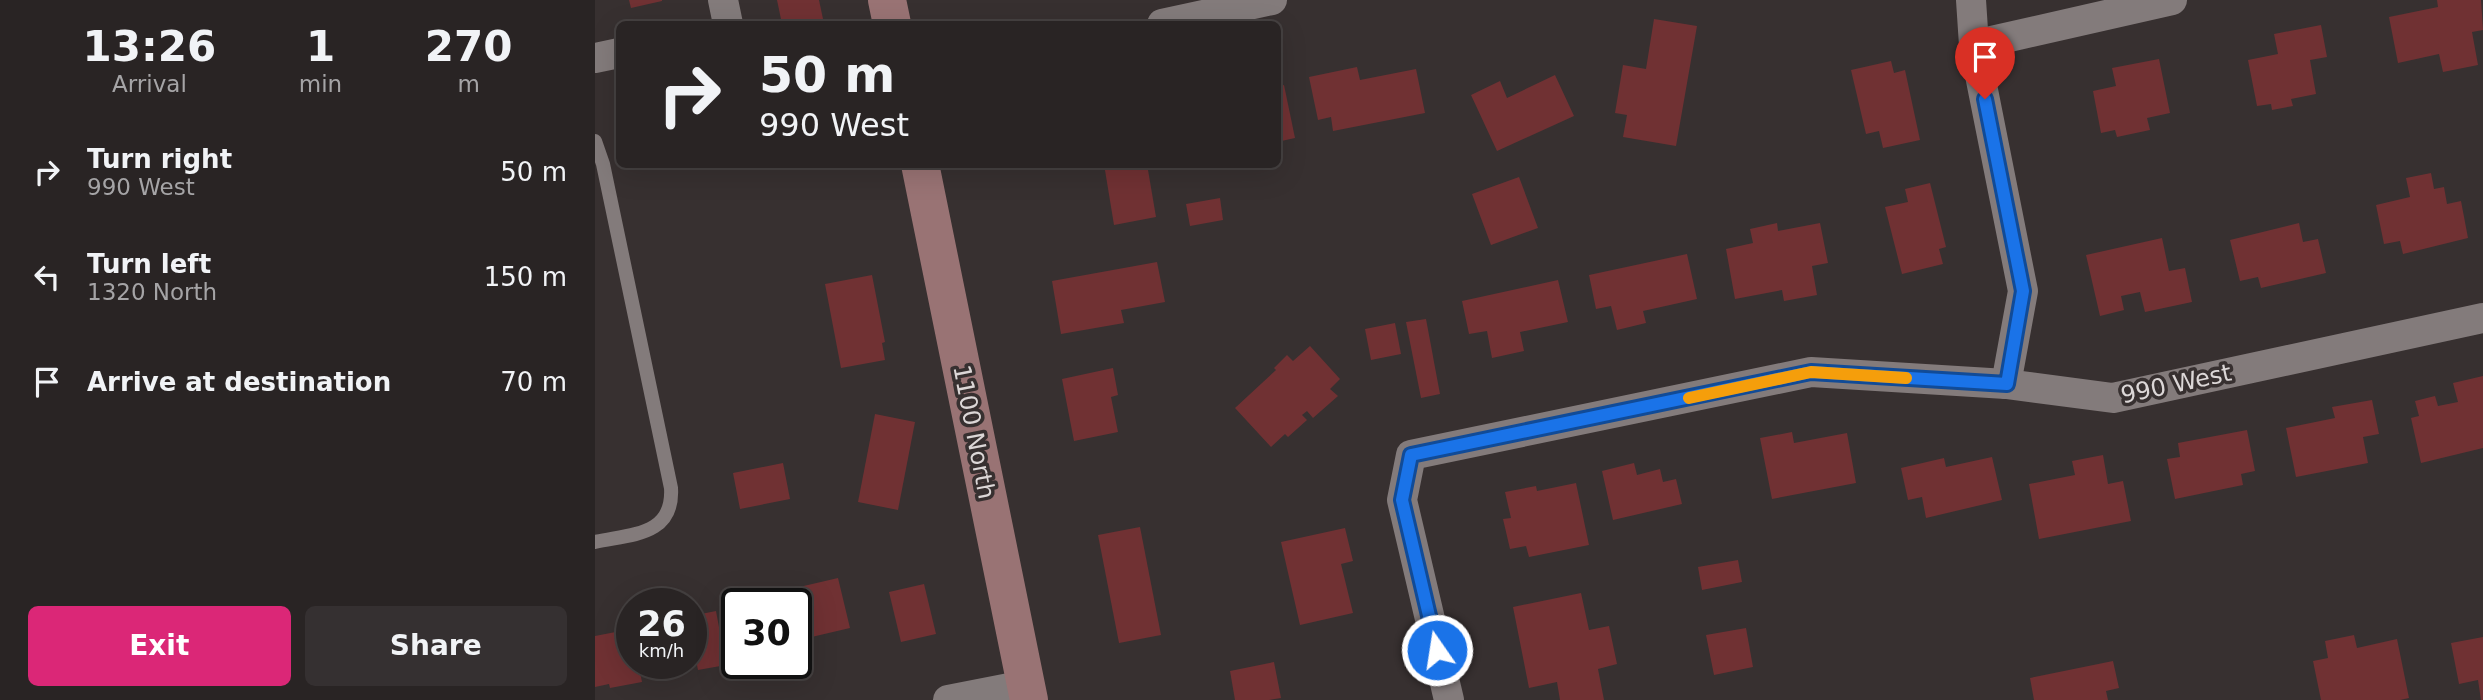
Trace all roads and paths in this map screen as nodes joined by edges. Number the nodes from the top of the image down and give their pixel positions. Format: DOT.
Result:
graph roads {
  1 [pos="723,0"];
  2 [pos="887,0"];
  3 [pos="1272,0"];
  4 [pos="1971,0"];
  5 [pos="2172,0"];
  6 [pos="727,21"];
  7 [pos="891,21"];
  8 [pos="1176,21"];
  9 [pos="1974,45"];
  10 [pos="616,54"];
  11 [pos="595,58"];
  12 [pos="595,141"];
  13 [pos="922,168"];
  14 [pos="2483,318"];
  15 [pos="2007,384"];
  16 [pos="595,542"];
  17 [pos="1027,693"];
  18 [pos="948,700"];
  19 [pos="1449,700"];
  1 -- 6 [label="street"];
  2 -- 7 [label="main road"];
  3 -- 8 [label="street"];
  4 -- 9 [label="street"];
  5 -- 9 [label="street"];
  9 -- 15 [label="street"];
  10 -- 11 [label="street"];
  12 -- 16 [label="lane"];
  13 -- 17 [label="main road, 1100 North"];
  14 -- 15 [label="street, 990 West"];
  15 -- 19 [label="street, 990 West"];
  17 -- 18 [label="street"];
}
